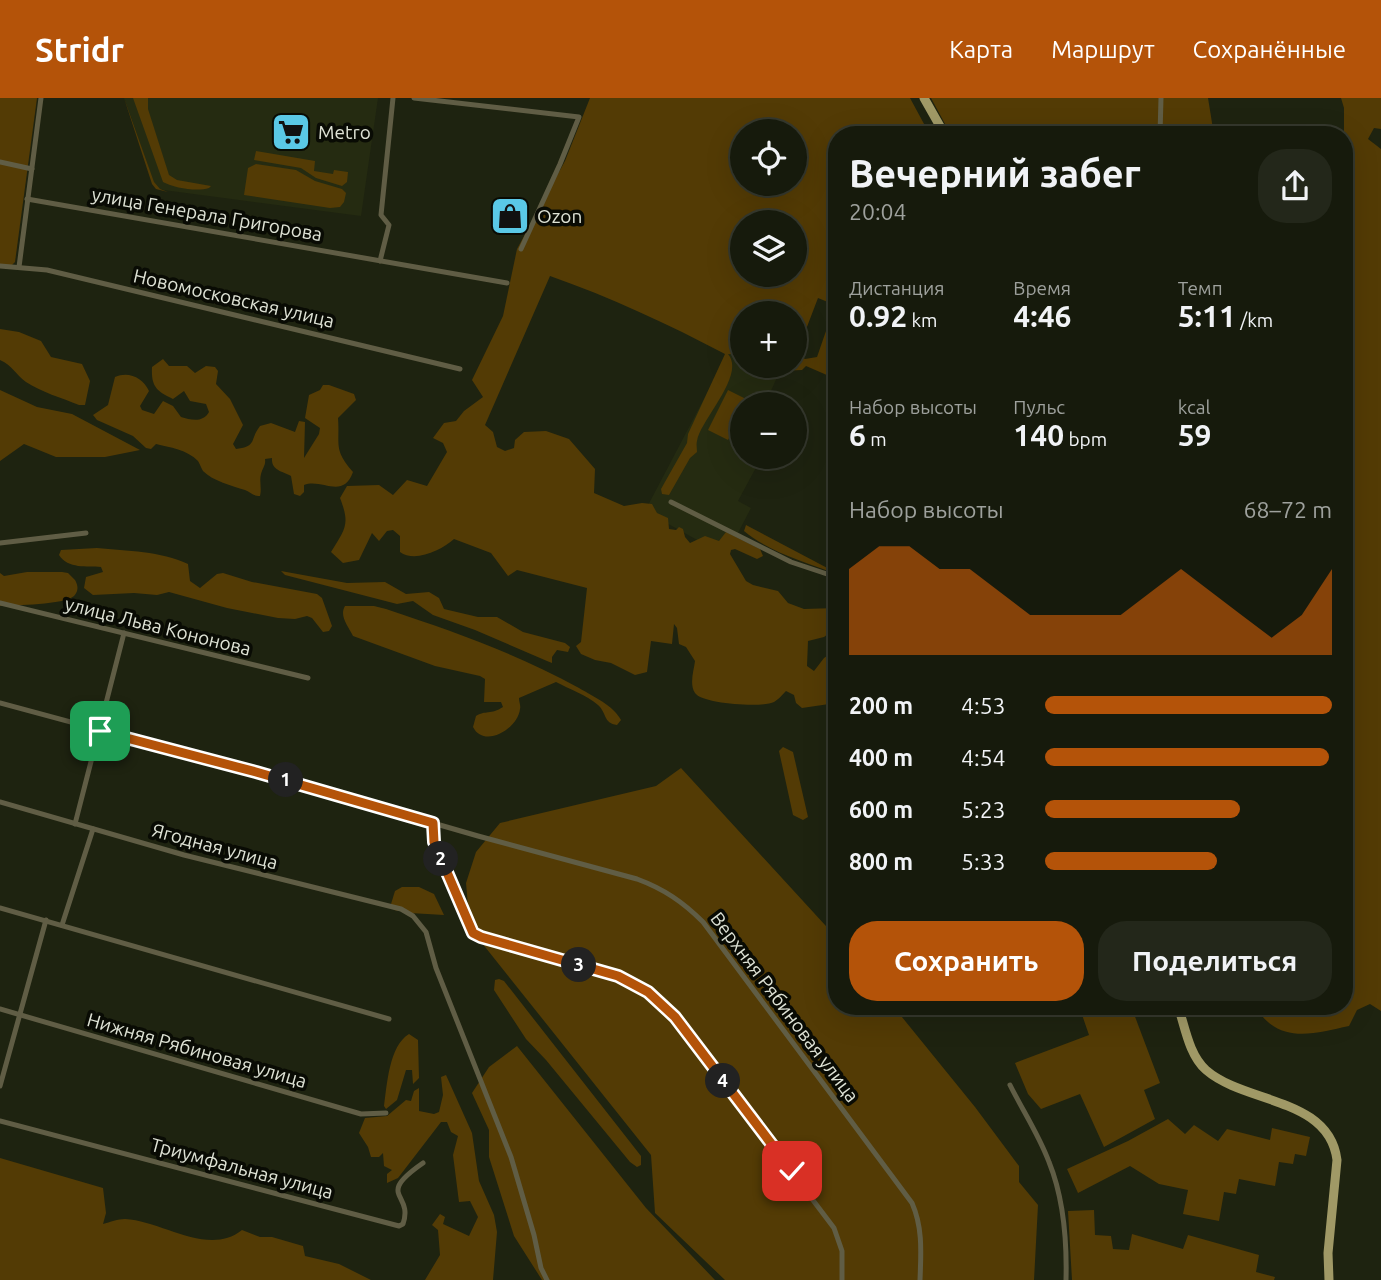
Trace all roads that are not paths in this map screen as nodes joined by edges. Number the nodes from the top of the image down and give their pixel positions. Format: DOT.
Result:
graph roads {
  1 [pos="41,98"];
  2 [pos="393,98"];
  3 [pos="414,98"];
  4 [pos="924,98"];
  5 [pos="1161,98"];
  6 [pos="940,126"];
  7 [pos="1160,126"];
  8 [pos="0,162"];
  9 [pos="32,169"];
  10 [pos="27,199"];
  11 [pos="521,249"];
  12 [pos="380,261"];
  13 [pos="0,266"];
  14 [pos="19,267"];
  15 [pos="507,283"];
  16 [pos="460,369"];
  17 [pos="671,502"];
  18 [pos="86,533"];
  19 [pos="0,543"];
  20 [pos="828,574"];
  21 [pos="1,604"];
  22 [pos="124,633"];
  23 [pos="308,678"];
  24 [pos="0,703"];
  25 [pos="100,731"];
  26 [pos="0,802"];
  27 [pos="433,823"];
  28 [pos="75,824"];
  29 [pos="93,830"];
  30 [pos="0,908"];
  31 [pos="46,920"];
  32 [pos="62,925"];
  33 [pos="0,1009"];
  34 [pos="20,1015"];
  35 [pos="1181,1015"];
  36 [pos="389,1019"];
  37 [pos="1010,1085"];
  38 [pos="0,1086"];
  39 [pos="386,1113"];
  40 [pos="0,1121"];
  41 [pos="423,1163"];
  42 [pos="547,1280"];
  43 [pos="842,1280"];
  44 [pos="920,1280"];
  45 [pos="1066,1280"];
  46 [pos="1329,1280"];
  1 -- 9 [label="street"];
  2 -- 12 [label="street"];
  3 -- 11 [label="street"];
  4 -- 6 [label="main road"];
  5 -- 7 [label="street"];
  8 -- 9 [label="street"];
  9 -- 10 [label="street"];
  10 -- 12 [label="street, улица Генерала Григорова"];
  10 -- 14 [label="street"];
  12 -- 15 [label="street, улица Генерала Григорова"];
  13 -- 14 [label="street, Новомосковская улица"];
  14 -- 16 [label="street, Новомосковская улица"];
  17 -- 20 [label="street"];
  18 -- 19 [label="street"];
  21 -- 22 [label="street, улица Льва Кононова"];
  22 -- 23 [label="street, улица Льва Кононова"];
  22 -- 25 [label="street"];
  24 -- 25 [label="street, Верхняя Рябиновая улица"];
  25 -- 27 [label="street, Верхняя Рябиновая улица"];
  25 -- 28 [label="street"];
  26 -- 28 [label="street, Ягодная улица"];
  27 -- 43 [label="street"];
  27 -- 44 [label="street, Верхняя Рябиновая улица"];
  28 -- 29 [label="street, Ягодная улица"];
  29 -- 32 [label="street"];
  29 -- 42 [label="street, Ягодная улица"];
  30 -- 31 [label="street"];
  31 -- 32 [label="street"];
  31 -- 34 [label="street"];
  32 -- 36 [label="street"];
  33 -- 34 [label="street, Нижняя Рябиновая улица"];
  34 -- 38 [label="street"];
  34 -- 39 [label="street, Нижняя Рябиновая улица"];
  35 -- 46 [label="main road"];
  37 -- 45 [label="street"];
  40 -- 41 [label="street, Триумфальная улица"];
}
